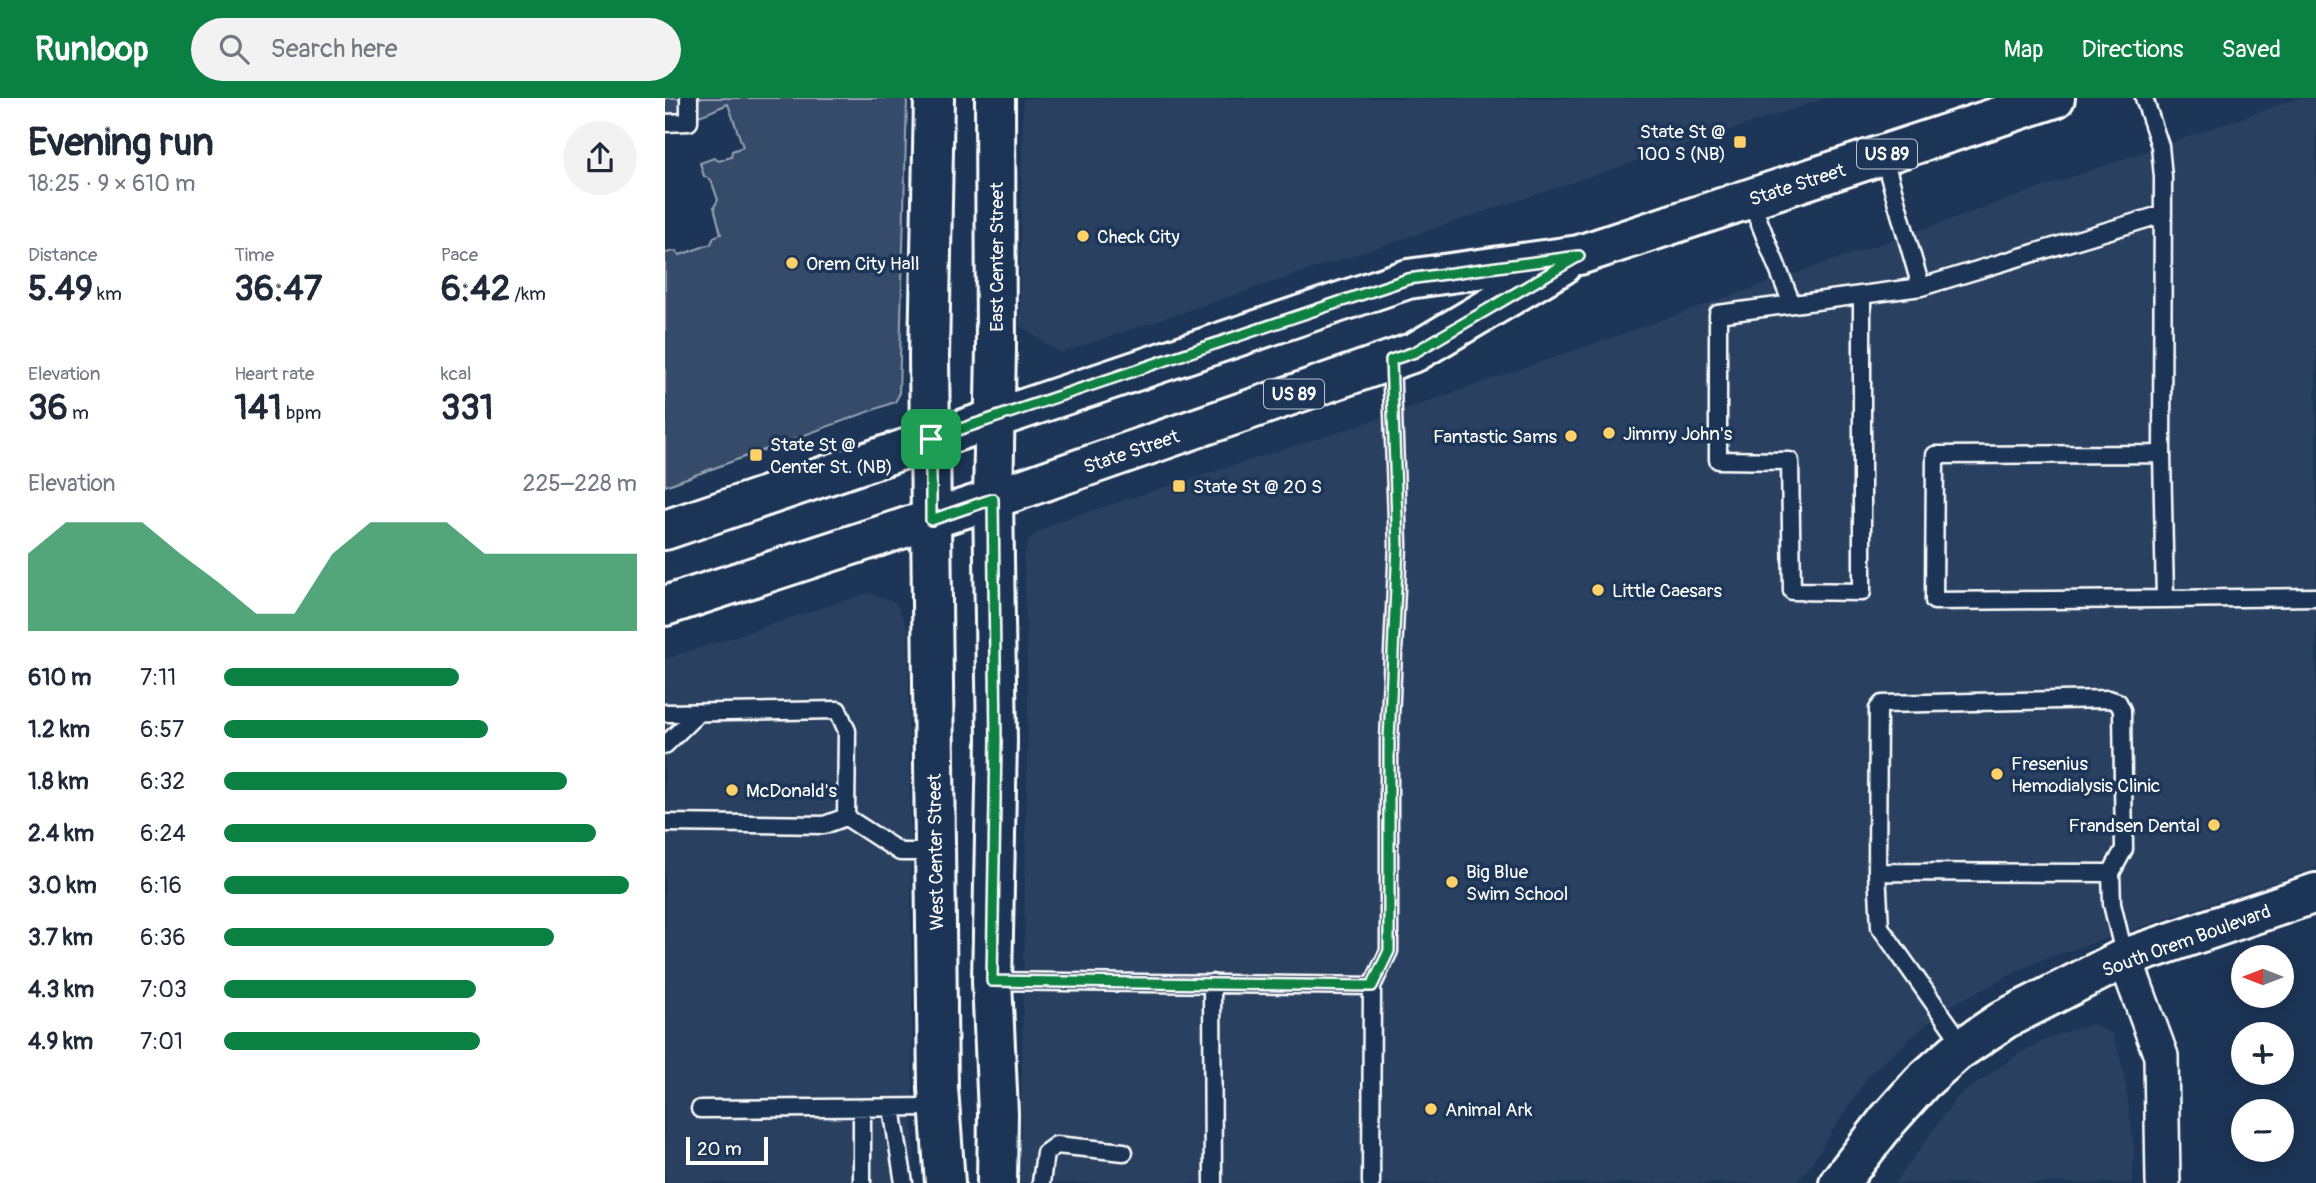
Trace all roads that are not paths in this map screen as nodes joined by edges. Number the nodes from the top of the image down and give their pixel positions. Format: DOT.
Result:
graph roads {
  1 [pos="689,98"];
  2 [pos="934,98"];
  3 [pos="995,98"];
  4 [pos="2055,98"];
  5 [pos="2144,98"];
  6 [pos="665,123"];
  7 [pos="1883,155"];
  8 [pos="1750,199"];
  9 [pos="2163,214"];
  10 [pos="1579,256"];
  11 [pos="1921,287"];
  12 [pos="1862,295"];
  13 [pos="1792,304"];
  14 [pos="1391,360"];
  15 [pos="994,417"];
  16 [pos="931,439"];
  17 [pos="2162,454"];
  18 [pos="993,499"];
  19 [pos="931,520"];
  20 [pos="665,530"];
  21 [pos="2316,597"];
  22 [pos="2165,599"];
  23 [pos="665,606"];
  24 [pos="665,713"];
  25 [pos="698,713"];
  26 [pos="665,745"];
  27 [pos="846,817"];
  28 [pos="665,823"];
  29 [pos="935,852"];
  30 [pos="1877,872"];
  31 [pos="2111,873"];
  32 [pos="2316,893"];
  33 [pos="2125,958"];
  34 [pos="992,981"];
  35 [pos="1213,984"];
  36 [pos="1372,986"];
  37 [pos="1964,1046"];
  38 [pos="939,1107"];
  39 [pos="862,1108"];
  40 [pos="892,1108"];
  41 [pos="700,1109"];
  42 [pos="1124,1152"];
  43 [pos="862,1183"];
  44 [pos="904,1183"];
  45 [pos="945,1183"];
  46 [pos="997,1183"];
  47 [pos="1041,1183"];
  48 [pos="1213,1183"];
  49 [pos="1371,1183"];
  50 [pos="1839,1183"];
  51 [pos="2163,1183"];
  1 -- 6 [label="lane"];
  2 -- 16 [label="main road"];
  3 -- 15 [label="main road, East Center Street"];
  4 -- 7 [label="main road, State Street / US 89"];
  5 -- 9 [label="lane"];
  7 -- 8 [label="main road, State Street / US 89"];
  7 -- 11 [label="lane"];
  8 -- 10 [label="main road, State Street / US 89"];
  8 -- 13 [label="lane"];
  9 -- 11 [label="lane"];
  9 -- 17 [label="lane"];
  10 -- 14 [label="main road, State Street / US 89"];
  10 -- 15 [label="main road, State Street / US 89"];
  11 -- 12 [label="lane"];
  12 -- 13 [label="lane"];
  12 -- 13 [label="lane"];
  14 -- 18 [label="main road, State Street / US 89"];
  14 -- 36 [label="lane"];
  15 -- 16 [label="main road, State Street / US 89"];
  15 -- 18 [label="main road, East Center Street"];
  16 -- 19 [label="main road, West Center Street"];
  16 -- 20 [label="main road, State Street / US 89"];
  17 -- 22 [label="lane"];
  17 -- 22 [label="lane"];
  18 -- 19 [label="main road, State Street / US 89"];
  18 -- 34 [label="main road"];
  19 -- 23 [label="main road, State Street / US 89"];
  19 -- 29 [label="main road, West Center Street"];
  21 -- 22 [label="lane"];
  24 -- 25 [label="lane"];
  25 -- 26 [label="lane"];
  25 -- 27 [label="lane"];
  27 -- 28 [label="lane"];
  27 -- 29 [label="lane"];
  29 -- 38 [label="main road, West Center Street"];
  30 -- 31 [label="lane"];
  30 -- 31 [label="lane"];
  30 -- 37 [label="lane"];
  31 -- 33 [label="lane"];
  32 -- 33 [label="main road, South Orem Boulevard"];
  33 -- 37 [label="main road, South Orem Boulevard"];
  33 -- 51 [label="street"];
  34 -- 35 [label="lane"];
  34 -- 46 [label="main road"];
  35 -- 36 [label="lane"];
  35 -- 48 [label="lane"];
  36 -- 49 [label="lane"];
  37 -- 50 [label="main road, South Orem Boulevard"];
  38 -- 40 [label="lane"];
  38 -- 45 [label="main road, West Center Street"];
  39 -- 40 [label="lane"];
  39 -- 41 [label="lane"];
  39 -- 43 [label="lane"];
  40 -- 44 [label="lane"];
  42 -- 47 [label="lane"];
}
